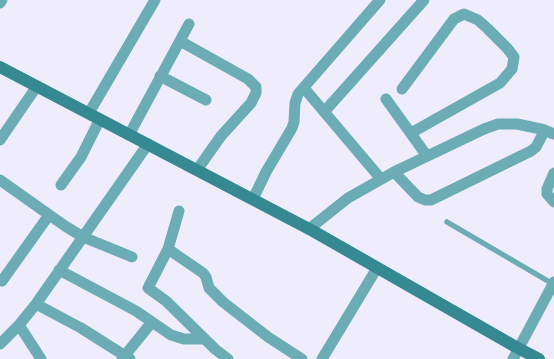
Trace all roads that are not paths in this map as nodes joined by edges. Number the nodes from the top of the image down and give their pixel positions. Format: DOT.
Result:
graph roads {
  1 [pos="2,0"];
  2 [pos="155,0"];
  3 [pos="380,0"];
  4 [pos="424,0"];
  5 [pos="0,3"];
  6 [pos="188,24"];
  7 [pos="180,41"];
  8 [pos="0,67"];
  9 [pos="160,76"];
  10 [pos="37,86"];
  11 [pos="304,88"];
  12 [pos="402,89"];
  13 [pos="386,99"];
  14 [pos="206,100"];
  15 [pos="324,112"];
  16 [pos="89,113"];
  17 [pos="100,119"];
  18 [pos="549,132"];
  19 [pos="411,133"];
  20 [pos="129,135"];
  21 [pos="0,140"];
  22 [pos="148,144"];
  23 [pos="427,156"];
  24 [pos="197,170"];
  25 [pos="394,172"];
  26 [pos="554,173"];
  27 [pos="381,179"];
  28 [pos="0,180"];
  29 [pos="61,185"];
  30 [pos="253,199"];
  31 [pos="554,202"];
  32 [pos="179,212"];
  33 [pos="49,216"];
  34 [pos="446,222"];
  35 [pos="309,229"];
  36 [pos="83,237"];
  37 [pos="168,249"];
  38 [pos="132,257"];
  39 [pos="377,268"];
  40 [pos="59,270"];
  41 [pos="2,281"];
  42 [pos="553,286"];
  43 [pos="36,304"];
  44 [pos="152,322"];
  45 [pos="19,325"];
  46 [pos="205,339"];
  47 [pos="0,344"];
  48 [pos="516,354"];
  49 [pos="125,358"];
  50 [pos="41,359"];
  51 [pos="228,359"];
  52 [pos="302,359"];
  53 [pos="322,359"];
  54 [pos="539,359"];
  1 -- 5 [label="street"];
  2 -- 16 [label="street"];
  3 -- 11 [label="street"];
  4 -- 15 [label="street"];
  6 -- 7 [label="street"];
  7 -- 9 [label="street"];
  7 -- 24 [label="street"];
  8 -- 10 [label="main road"];
  9 -- 14 [label="street"];
  9 -- 20 [label="street"];
  10 -- 16 [label="main road"];
  10 -- 21 [label="street"];
  11 -- 15 [label="street"];
  11 -- 30 [label="street"];
  12 -- 19 [label="street"];
  13 -- 19 [label="street"];
  15 -- 27 [label="street"];
  16 -- 17 [label="main road"];
  17 -- 20 [label="main road"];
  17 -- 29 [label="street"];
  18 -- 23 [label="street"];
  18 -- 25 [label="street"];
  19 -- 23 [label="street"];
  20 -- 22 [label="main road"];
  22 -- 24 [label="main road"];
  22 -- 36 [label="street"];
  23 -- 25 [label="street"];
  24 -- 30 [label="main road"];
  25 -- 27 [label="street"];
  26 -- 31 [label="street"];
  27 -- 35 [label="street"];
  28 -- 33 [label="street"];
  30 -- 35 [label="main road"];
  32 -- 37 [label="street"];
  33 -- 36 [label="street"];
  33 -- 41 [label="street"];
  34 -- 42 [label="lane"];
  35 -- 39 [label="main road"];
  36 -- 38 [label="street"];
  36 -- 40 [label="street"];
  37 -- 46 [label="street"];
  37 -- 52 [label="street"];
  39 -- 48 [label="main road"];
  39 -- 53 [label="street"];
  40 -- 43 [label="street"];
  40 -- 44 [label="street"];
  42 -- 48 [label="street"];
  43 -- 45 [label="street"];
  43 -- 49 [label="street"];
  44 -- 46 [label="street"];
  44 -- 49 [label="street"];
  45 -- 47 [label="street"];
  45 -- 50 [label="street"];
  46 -- 51 [label="street"];
  48 -- 54 [label="main road"];
}
